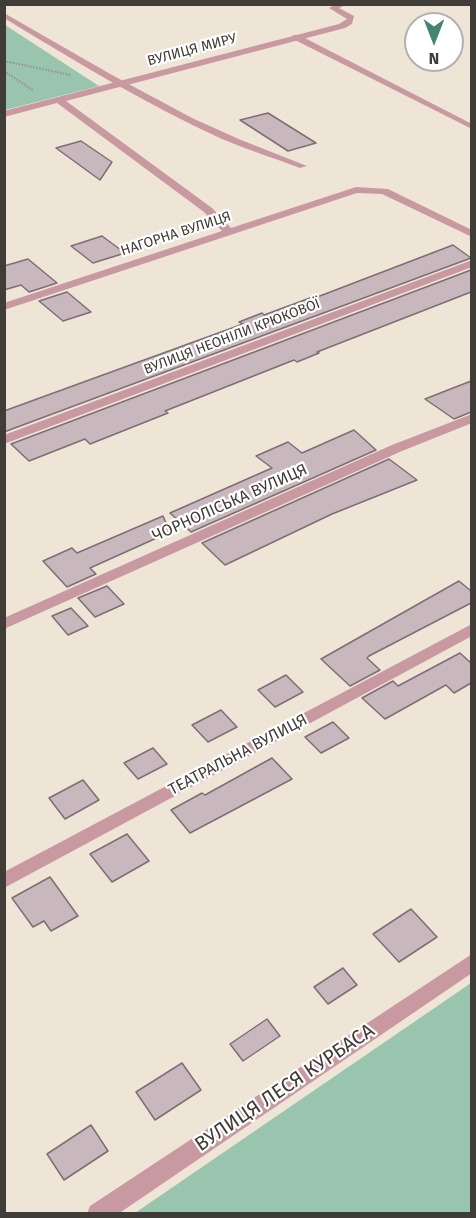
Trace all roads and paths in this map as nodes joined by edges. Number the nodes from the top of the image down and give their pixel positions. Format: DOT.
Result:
graph roads {
  1 [pos="345,4"];
  2 [pos="329,6"];
  3 [pos="4,15"];
  4 [pos="296,37"];
  5 [pos="4,61"];
  6 [pos="4,71"];
  7 [pos="75,75"];
  8 [pos="120,84"];
  9 [pos="55,101"];
  10 [pos="4,114"];
  11 [pos="471,127"];
  12 [pos="303,166"];
  13 [pos="229,232"];
  14 [pos="471,234"];
  15 [pos="471,263"];
  16 [pos="4,307"];
  17 [pos="471,418"];
  18 [pos="4,440"];
  19 [pos="4,624"];
  20 [pos="471,629"];
  21 [pos="4,881"];
  22 [pos="471,962"];
  23 [pos="98,1214"];
  1 -- 2 [label="street, ВУЛИЦЯ МИРУ"];
  2 -- 4 [label="street, ВУЛИЦЯ МИРУ"];
  3 -- 8 [label="lane"];
  4 -- 8 [label="street, ВУЛИЦЯ МИРУ"];
  4 -- 11 [label="lane"];
  5 -- 7 [label="path"];
  6 -- 9 [label="path"];
  8 -- 9 [label="street, ВУЛИЦЯ МИРУ"];
  8 -- 12 [label="lane"];
  9 -- 10 [label="street, ВУЛИЦЯ МИРУ"];
  9 -- 13 [label="street"];
  13 -- 14 [label="street, НАГОРНА ВУЛИЦЯ"];
  13 -- 16 [label="street, НАГОРНА ВУЛИЦЯ"];
  15 -- 18 [label="street, ВУЛИЦЯ НЕОНІЛИ КРЮКОВОЇ"];
  17 -- 19 [label="street, ЧОРНОЛІСЬКА ВУЛИЦЯ"];
  20 -- 21 [label="street, ТЕАТРАЛЬНА ВУЛИЦЯ"];
  22 -- 23 [label="street, ВУЛИЦЯ ЛЕСЯ КУРБАСА"];
}
